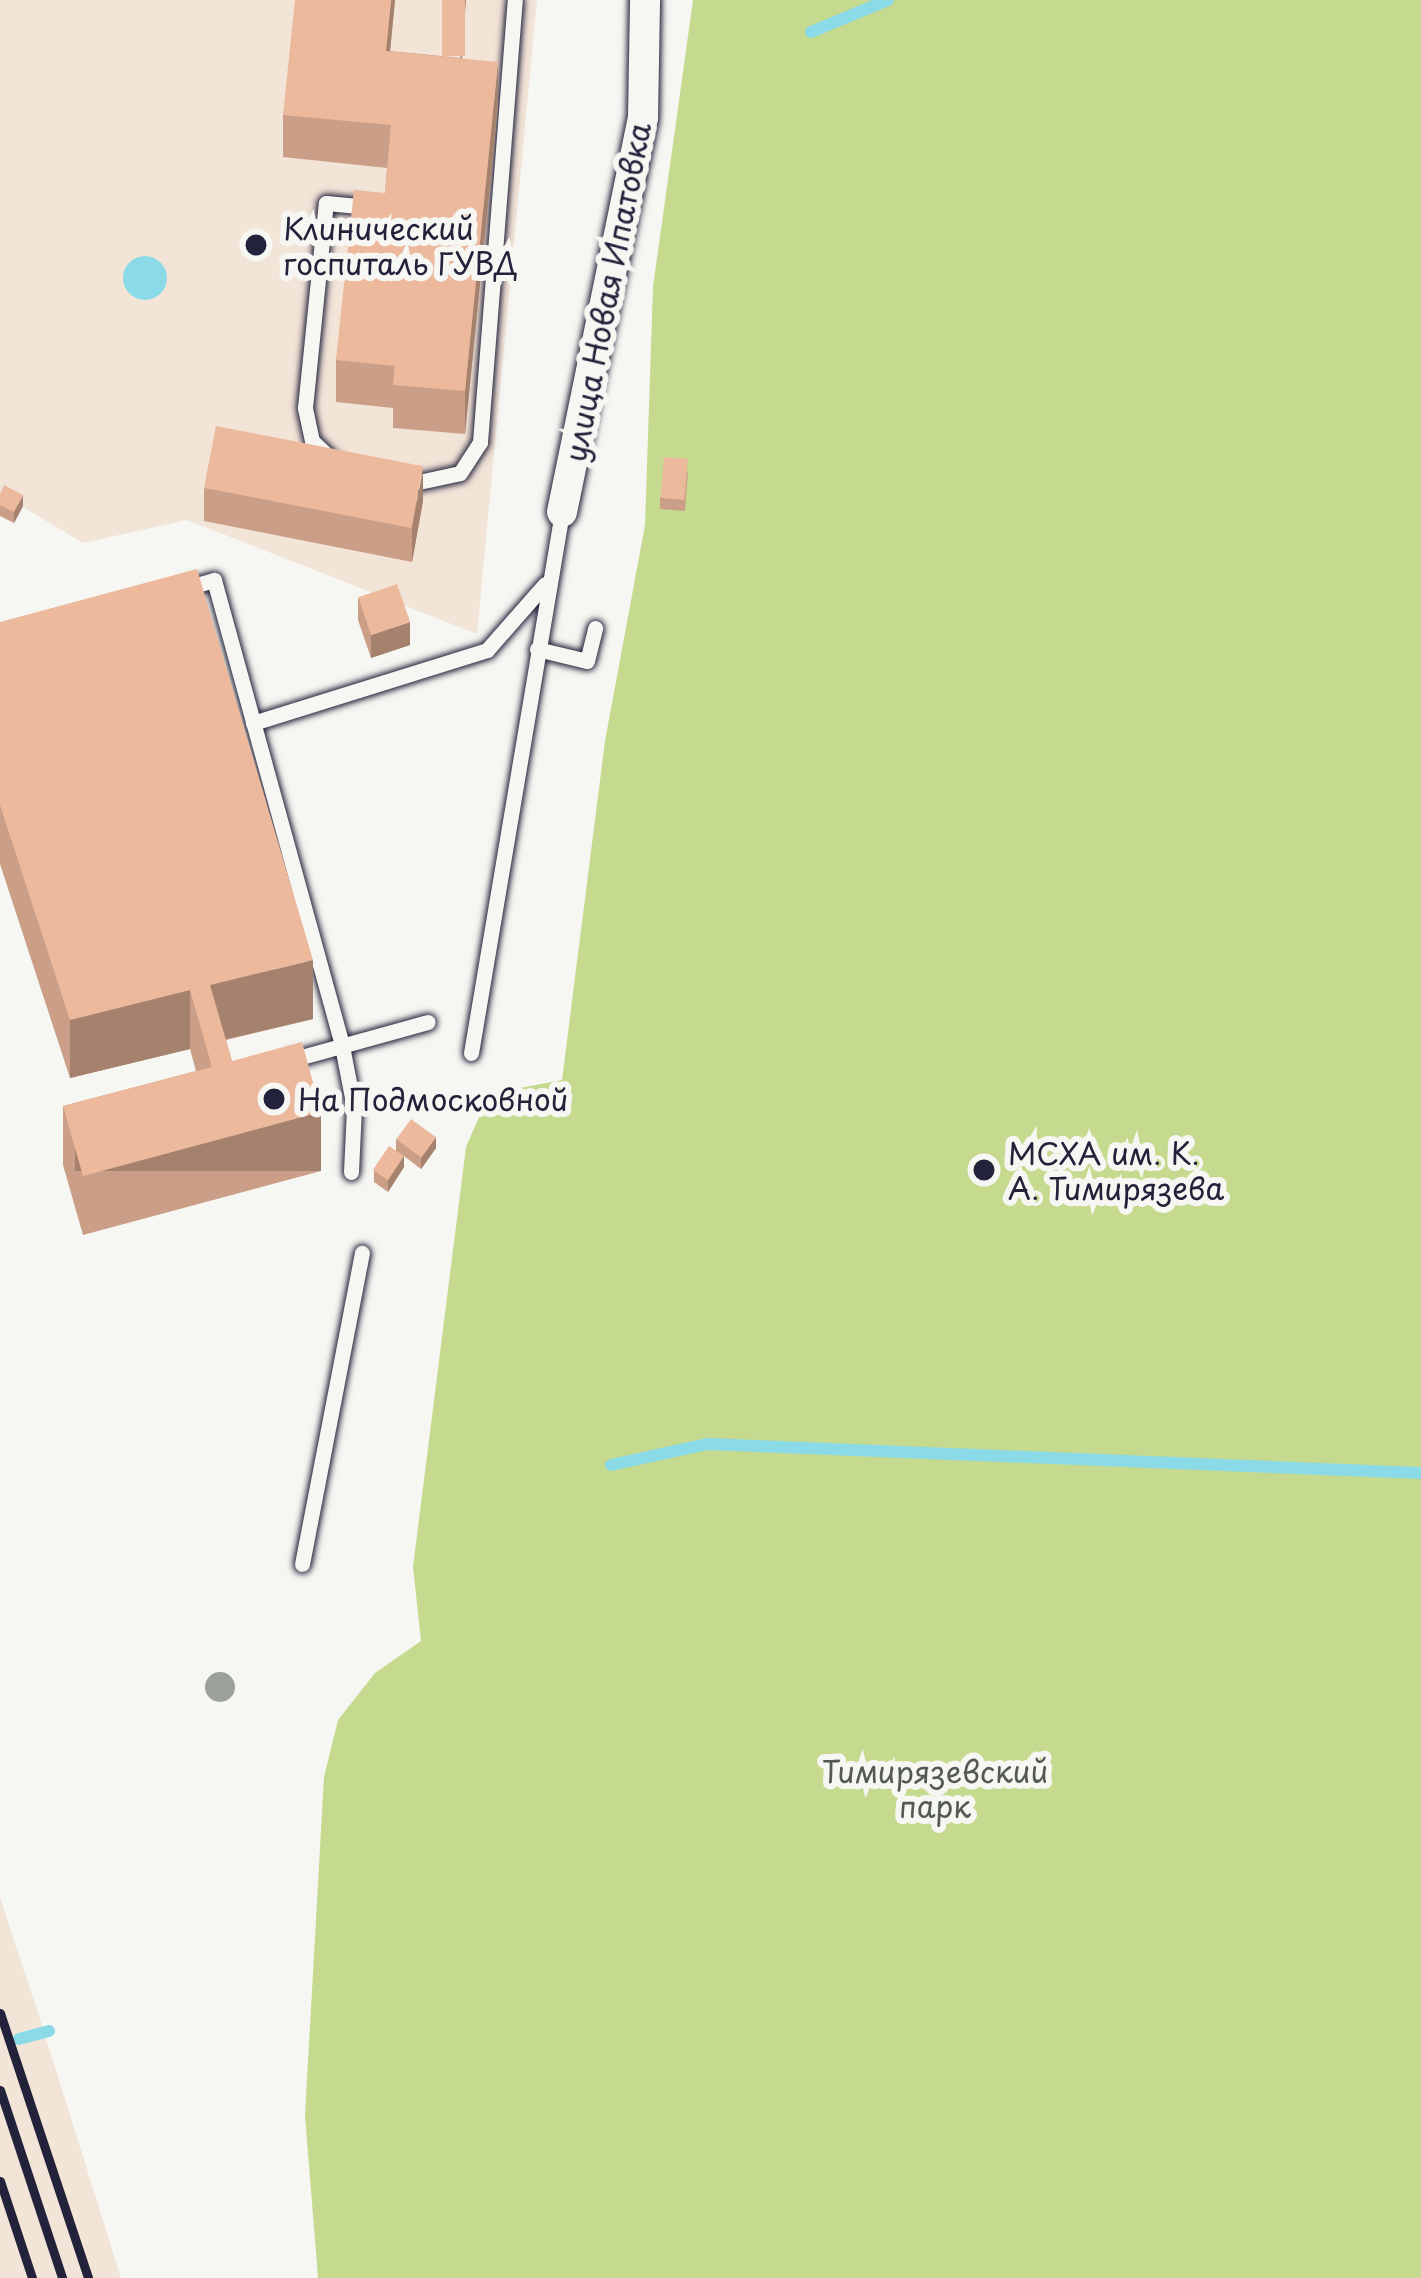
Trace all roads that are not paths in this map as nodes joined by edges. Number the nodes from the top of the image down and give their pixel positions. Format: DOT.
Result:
graph roads {
  1 [pos="515,0"];
  2 [pos="645,0"];
  3 [pos="374,208"];
  4 [pos="346,473"];
  5 [pos="378,479"];
  6 [pos="562,512"];
  7 [pos="548,581"];
  8 [pos="171,592"];
  9 [pos="595,628"];
  10 [pos="537,649"];
  11 [pos="253,723"];
  12 [pos="428,1022"];
  13 [pos="342,1046"];
  14 [pos="471,1054"];
  15 [pos="261,1069"];
  16 [pos="351,1172"];
  17 [pos="362,1253"];
  18 [pos="302,1564"];
  1 -- 5 [label="lane"];
  2 -- 6 [label="street, улица Новая Ипатовка"];
  3 -- 4 [label="lane"];
  6 -- 7 [label="lane"];
  7 -- 10 [label="lane"];
  7 -- 11 [label="lane"];
  8 -- 11 [label="lane"];
  9 -- 10 [label="lane"];
  10 -- 14 [label="lane"];
  11 -- 13 [label="lane"];
  12 -- 13 [label="lane"];
  13 -- 15 [label="lane"];
  13 -- 16 [label="lane"];
  17 -- 18 [label="lane"];
}
